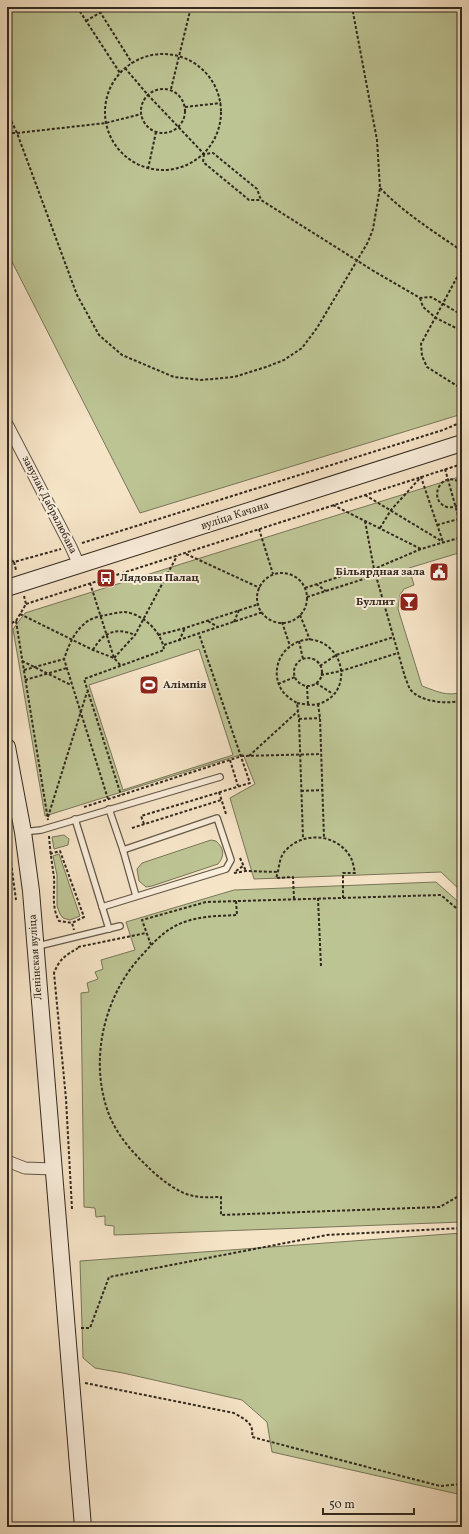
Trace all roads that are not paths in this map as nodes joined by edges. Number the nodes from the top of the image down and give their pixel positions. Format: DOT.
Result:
graph roads {
  1 [pos="7,424"];
  2 [pos="462,443"];
  3 [pos="79,565"];
  4 [pos="7,588"];
  5 [pos="7,747"];
  6 [pos="220,777"];
  7 [pos="109,809"];
  8 [pos="75,819"];
  9 [pos="23,832"];
  10 [pos="123,850"];
  11 [pos="136,896"];
  12 [pos="102,907"];
  13 [pos="120,926"];
  14 [pos="109,929"];
  15 [pos="35,946"];
  16 [pos="7,1161"];
  17 [pos="53,1169"];
  18 [pos="83,1527"];
  1 -- 3 [label="street, завулак Дабралюбава"];
  2 -- 3 [label="main road, вуліца Качана"];
  3 -- 4 [label="main road, вуліца Качана"];
  5 -- 9 [label="main road, Ленінская вуліца"];
  6 -- 7 [label="lane"];
  7 -- 8 [label="lane"];
  7 -- 10 [label="lane"];
  8 -- 9 [label="lane"];
  8 -- 12 [label="lane"];
  9 -- 15 [label="main road, Ленінская вуліца"];
  10 -- 11 [label="lane"];
  10 -- 11 [label="lane"];
  11 -- 12 [label="lane"];
  12 -- 14 [label="lane"];
  13 -- 14 [label="lane"];
  14 -- 15 [label="lane"];
  15 -- 17 [label="main road, Ленінская вуліца"];
  16 -- 17 [label="street"];
  17 -- 18 [label="main road, Ленінская вуліца"];
}
